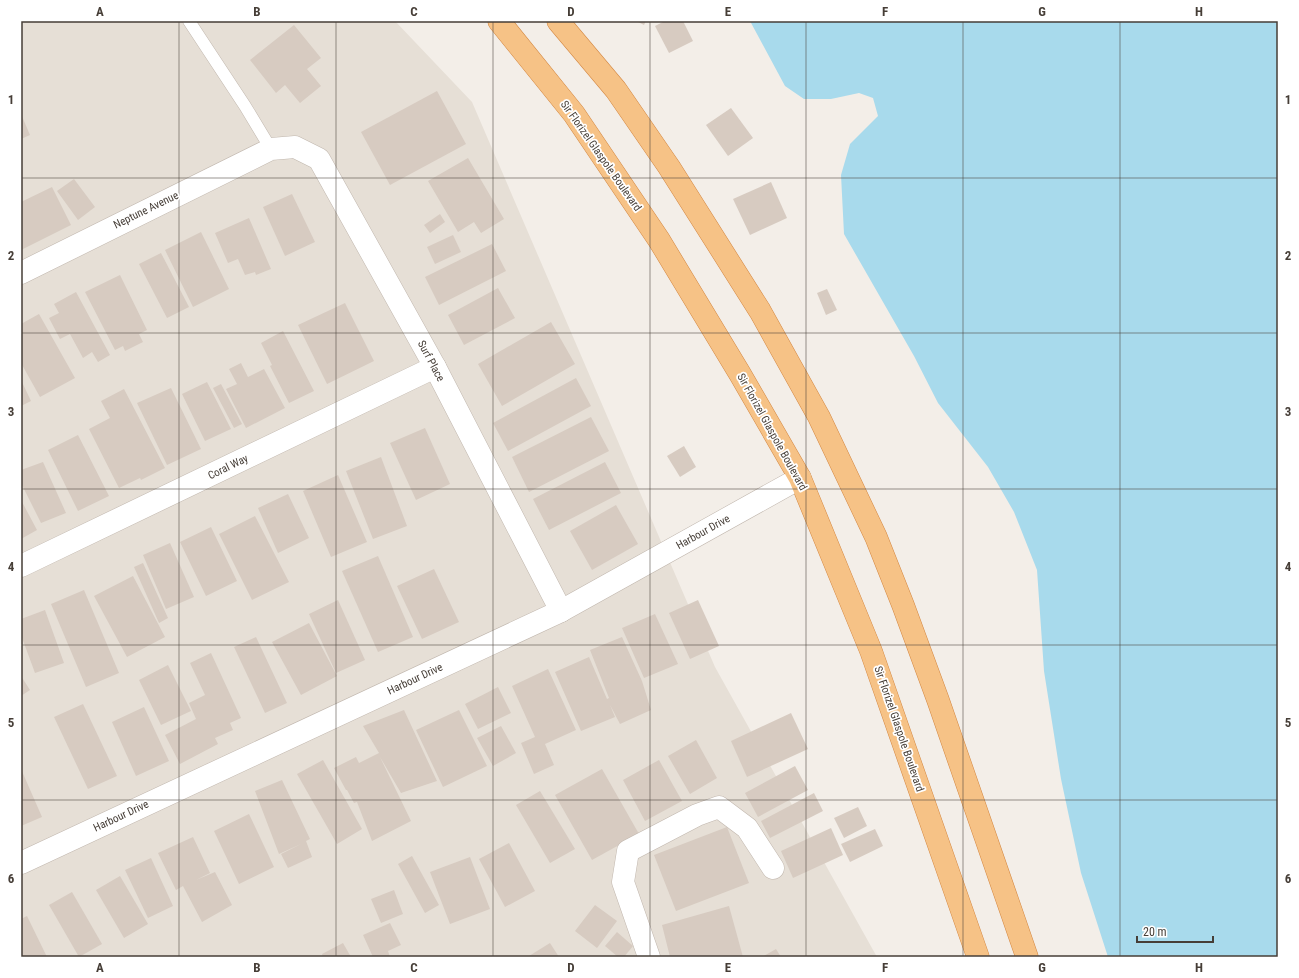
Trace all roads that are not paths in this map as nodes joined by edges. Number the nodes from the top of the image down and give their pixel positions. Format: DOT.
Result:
graph roads {
  1 [pos="189,21"];
  2 [pos="499,21"];
  3 [pos="558,21"];
  4 [pos="271,149"];
  5 [pos="21,273"];
  6 [pos="435,367"];
  7 [pos="800,478"];
  8 [pos="21,566"];
  9 [pos="561,611"];
  10 [pos="21,863"];
  11 [pos="773,868"];
  12 [pos="649,957"];
  13 [pos="978,957"];
  14 [pos="1027,957"];
  1 -- 4 [label="lane"];
  2 -- 7 [label="highway, Sir Florizel Glaspole Boulevard"];
  3 -- 14 [label="highway"];
  4 -- 5 [label="street, Neptune Avenue"];
  4 -- 6 [label="street, Surf Place"];
  6 -- 8 [label="street, Coral Way"];
  6 -- 9 [label="street, Surf Place"];
  7 -- 9 [label="street, Harbour Drive"];
  7 -- 13 [label="highway, Sir Florizel Glaspole Boulevard"];
  9 -- 10 [label="street, Harbour Drive"];
  11 -- 12 [label="street"];
}
